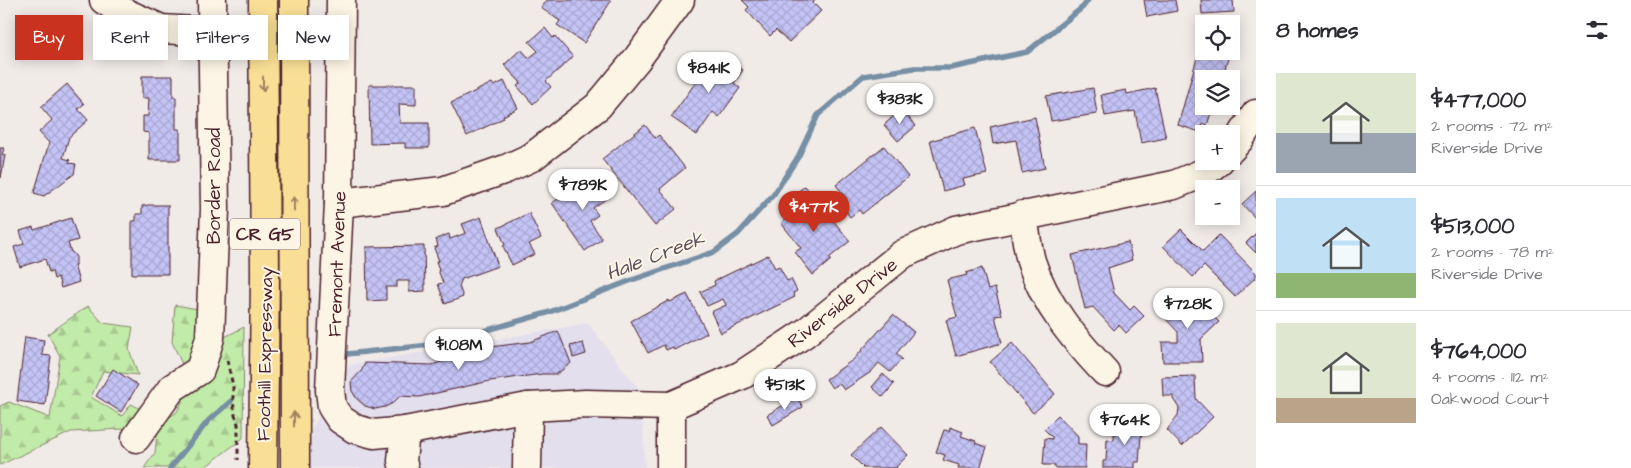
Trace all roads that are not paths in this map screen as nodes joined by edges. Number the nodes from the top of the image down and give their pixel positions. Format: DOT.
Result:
graph roads {
  1 [pos="104,0"];
  2 [pos="212,0"];
  3 [pos="263,0"];
  4 [pos="294,0"];
  5 [pos="340,0"];
  6 [pos="680,0"];
  7 [pos="212,15"];
  8 [pos="178,30"];
  9 [pos="212,60"];
  10 [pos="1256,114"];
  11 [pos="1240,138"];
  12 [pos="1208,170"];
  13 [pos="339,203"];
  14 [pos="1023,215"];
  15 [pos="1105,372"];
  16 [pos="671,406"];
  17 [pos="528,407"];
  18 [pos="405,431"];
  19 [pos="136,438"];
  20 [pos="263,468"];
  21 [pos="294,468"];
  22 [pos="404,468"];
  23 [pos="527,468"];
  24 [pos="671,468"];
  1 -- 8 [label="street"];
  2 -- 7 [label="street, Border Road"];
  3 -- 20 [label="highway, Foothill Expressway / CR G5, one-way"];
  21 -- 4 [label="highway, Foothill Expressway / CR G5, one-way"];
  5 -- 13 [label="street, Fremont Avenue"];
  6 -- 13 [label="street"];
  9 -- 19 [label="street, Border Road"];
  10 -- 11 [label="street"];
  12 -- 14 [label="street, Riverside Drive"];
  13 -- 18 [label="street, Fremont Avenue"];
  14 -- 15 [label="street"];
  14 -- 16 [label="street, Riverside Drive"];
  16 -- 17 [label="street, Riverside Drive"];
  16 -- 24 [label="street"];
  17 -- 18 [label="street, Riverside Drive"];
  17 -- 23 [label="street"];
  18 -- 22 [label="street"];
}
